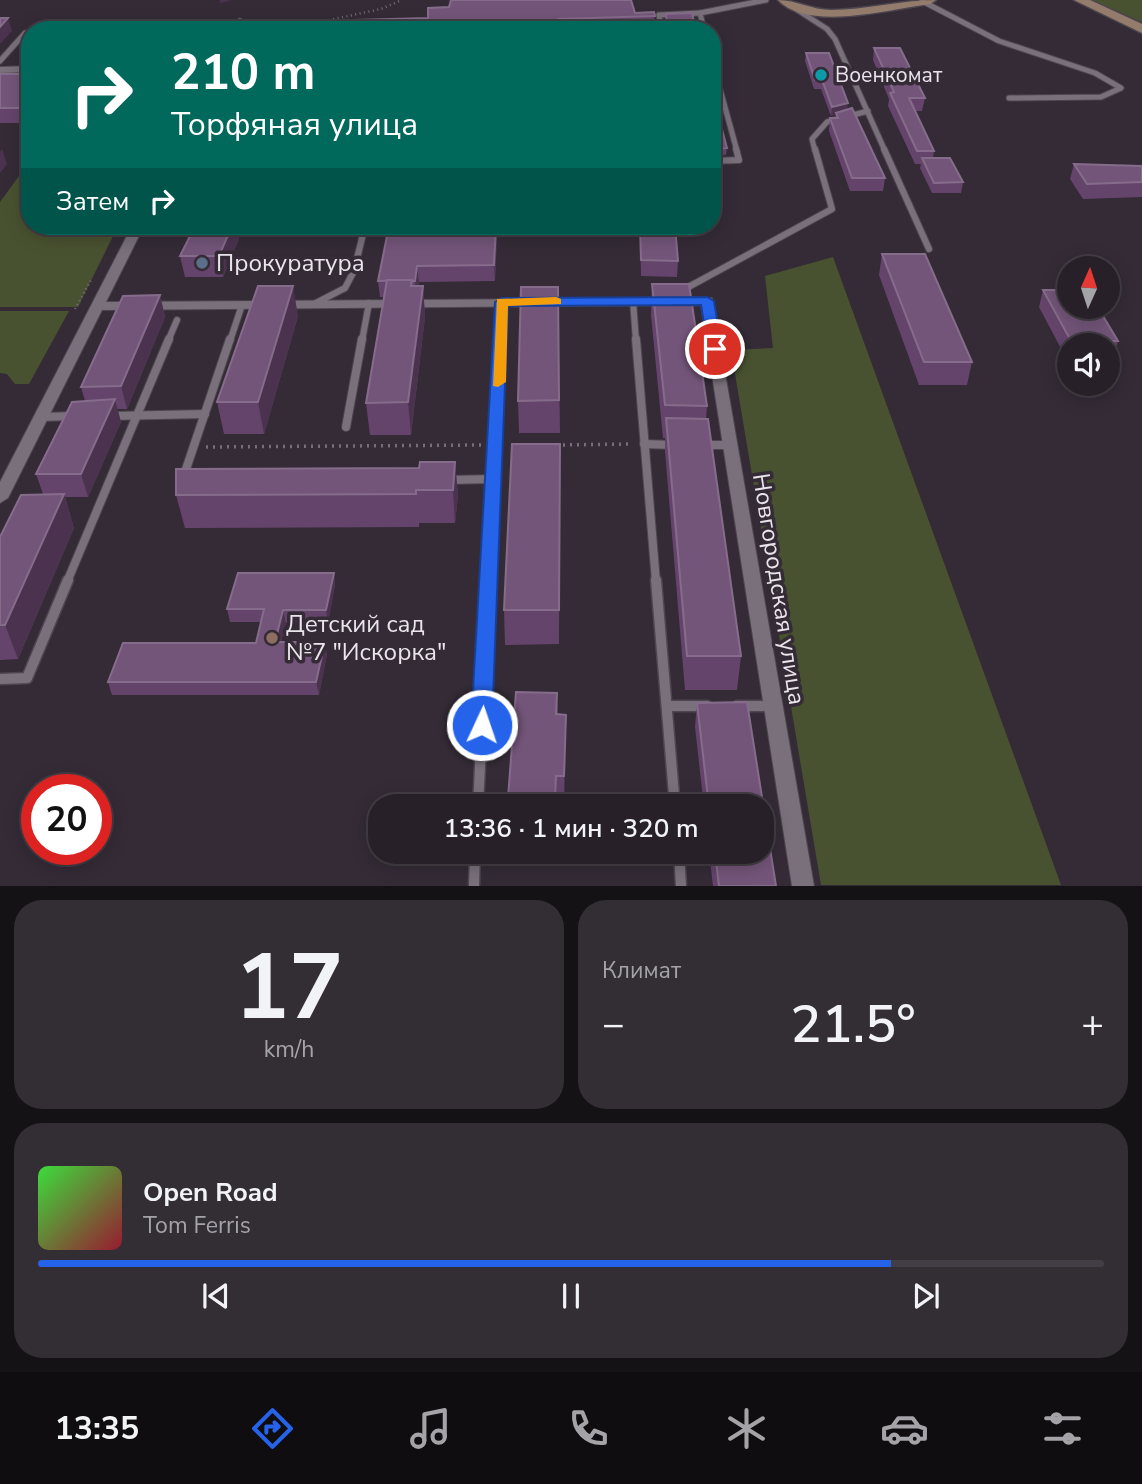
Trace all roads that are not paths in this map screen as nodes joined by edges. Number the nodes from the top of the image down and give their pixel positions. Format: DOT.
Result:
graph roads {
  1 [pos="766,0"];
  2 [pos="784,0"];
  3 [pos="1080,0"];
  4 [pos="926,1"];
  5 [pos="796,9"];
  6 [pos="700,13"];
  7 [pos="660,21"];
  8 [pos="702,21"];
  9 [pos="1142,29"];
  10 [pos="21,37"];
  11 [pos="0,61"];
  12 [pos="21,69"];
  13 [pos="0,70"];
  14 [pos="721,93"];
  15 [pos="1009,98"];
  16 [pos="868,111"];
  17 [pos="721,161"];
  18 [pos="134,235"];
  19 [pos="363,235"];
  20 [pos="929,249"];
  21 [pos="633,301"];
  22 [pos="667,301"];
  23 [pos="502,302"];
  24 [pos="369,303"];
  25 [pos="314,304"];
  26 [pos="242,305"];
  27 [pos="98,306"];
  28 [pos="177,320"];
  29 [pos="205,414"];
  30 [pos="137,415"];
  31 [pos="83,416"];
  32 [pos="96,416"];
  33 [pos="42,417"];
  34 [pos="346,427"];
  35 [pos="645,444"];
  36 [pos="682,445"];
  37 [pos="694,445"];
  38 [pos="731,445"];
  39 [pos="439,480"];
  40 [pos="494,480"];
  41 [pos="195,483"];
  42 [pos="0,498"];
  43 [pos="0,678"];
  44 [pos="668,706"];
  45 [pos="774,706"];
  46 [pos="479,794"];
  47 [pos="674,794"];
  48 [pos="475,864"];
  49 [pos="680,864"];
  50 [pos="474,886"];
  51 [pos="681,886"];
  52 [pos="803,886"];
  1 -- 6 [label="lane"];
  2 -- 5 [label="street"];
  3 -- 9 [label="street"];
  4 -- 5 [label="street"];
  4 -- 15 [label="lane"];
  5 -- 16 [label="lane"];
  6 -- 7 [label="lane"];
  6 -- 8 [label="lane"];
  10 -- 11 [label="lane"];
  12 -- 13 [label="street"];
  14 -- 17 [label="lane"];
  16 -- 20 [label="lane"];
  16 -- 22 [label="lane"];
  18 -- 27 [label="street"];
  19 -- 25 [label="lane"];
  21 -- 22 [label="street"];
  21 -- 23 [label="street"];
  21 -- 35 [label="lane"];
  22 -- 38 [label="street, Новгородская улица"];
  23 -- 24 [label="street"];
  23 -- 40 [label="lane"];
  24 -- 25 [label="street"];
  24 -- 34 [label="lane"];
  25 -- 26 [label="street"];
  26 -- 27 [label="street"];
  26 -- 29 [label="lane"];
  27 -- 33 [label="street"];
  28 -- 30 [label="lane"];
  29 -- 30 [label="lane"];
  29 -- 41 [label="lane"];
  30 -- 32 [label="lane"];
  30 -- 43 [label="lane"];
  31 -- 33 [label="lane"];
  33 -- 42 [label="street"];
  35 -- 36 [label="lane"];
  35 -- 44 [label="lane"];
  37 -- 38 [label="lane"];
  38 -- 45 [label="street, Новгородская улица"];
  39 -- 40 [label="lane"];
  40 -- 46 [label="lane"];
  44 -- 45 [label="lane"];
  44 -- 47 [label="lane"];
  45 -- 52 [label="street, Новгородская улица"];
  48 -- 50 [label="lane"];
  49 -- 51 [label="lane"];
}
